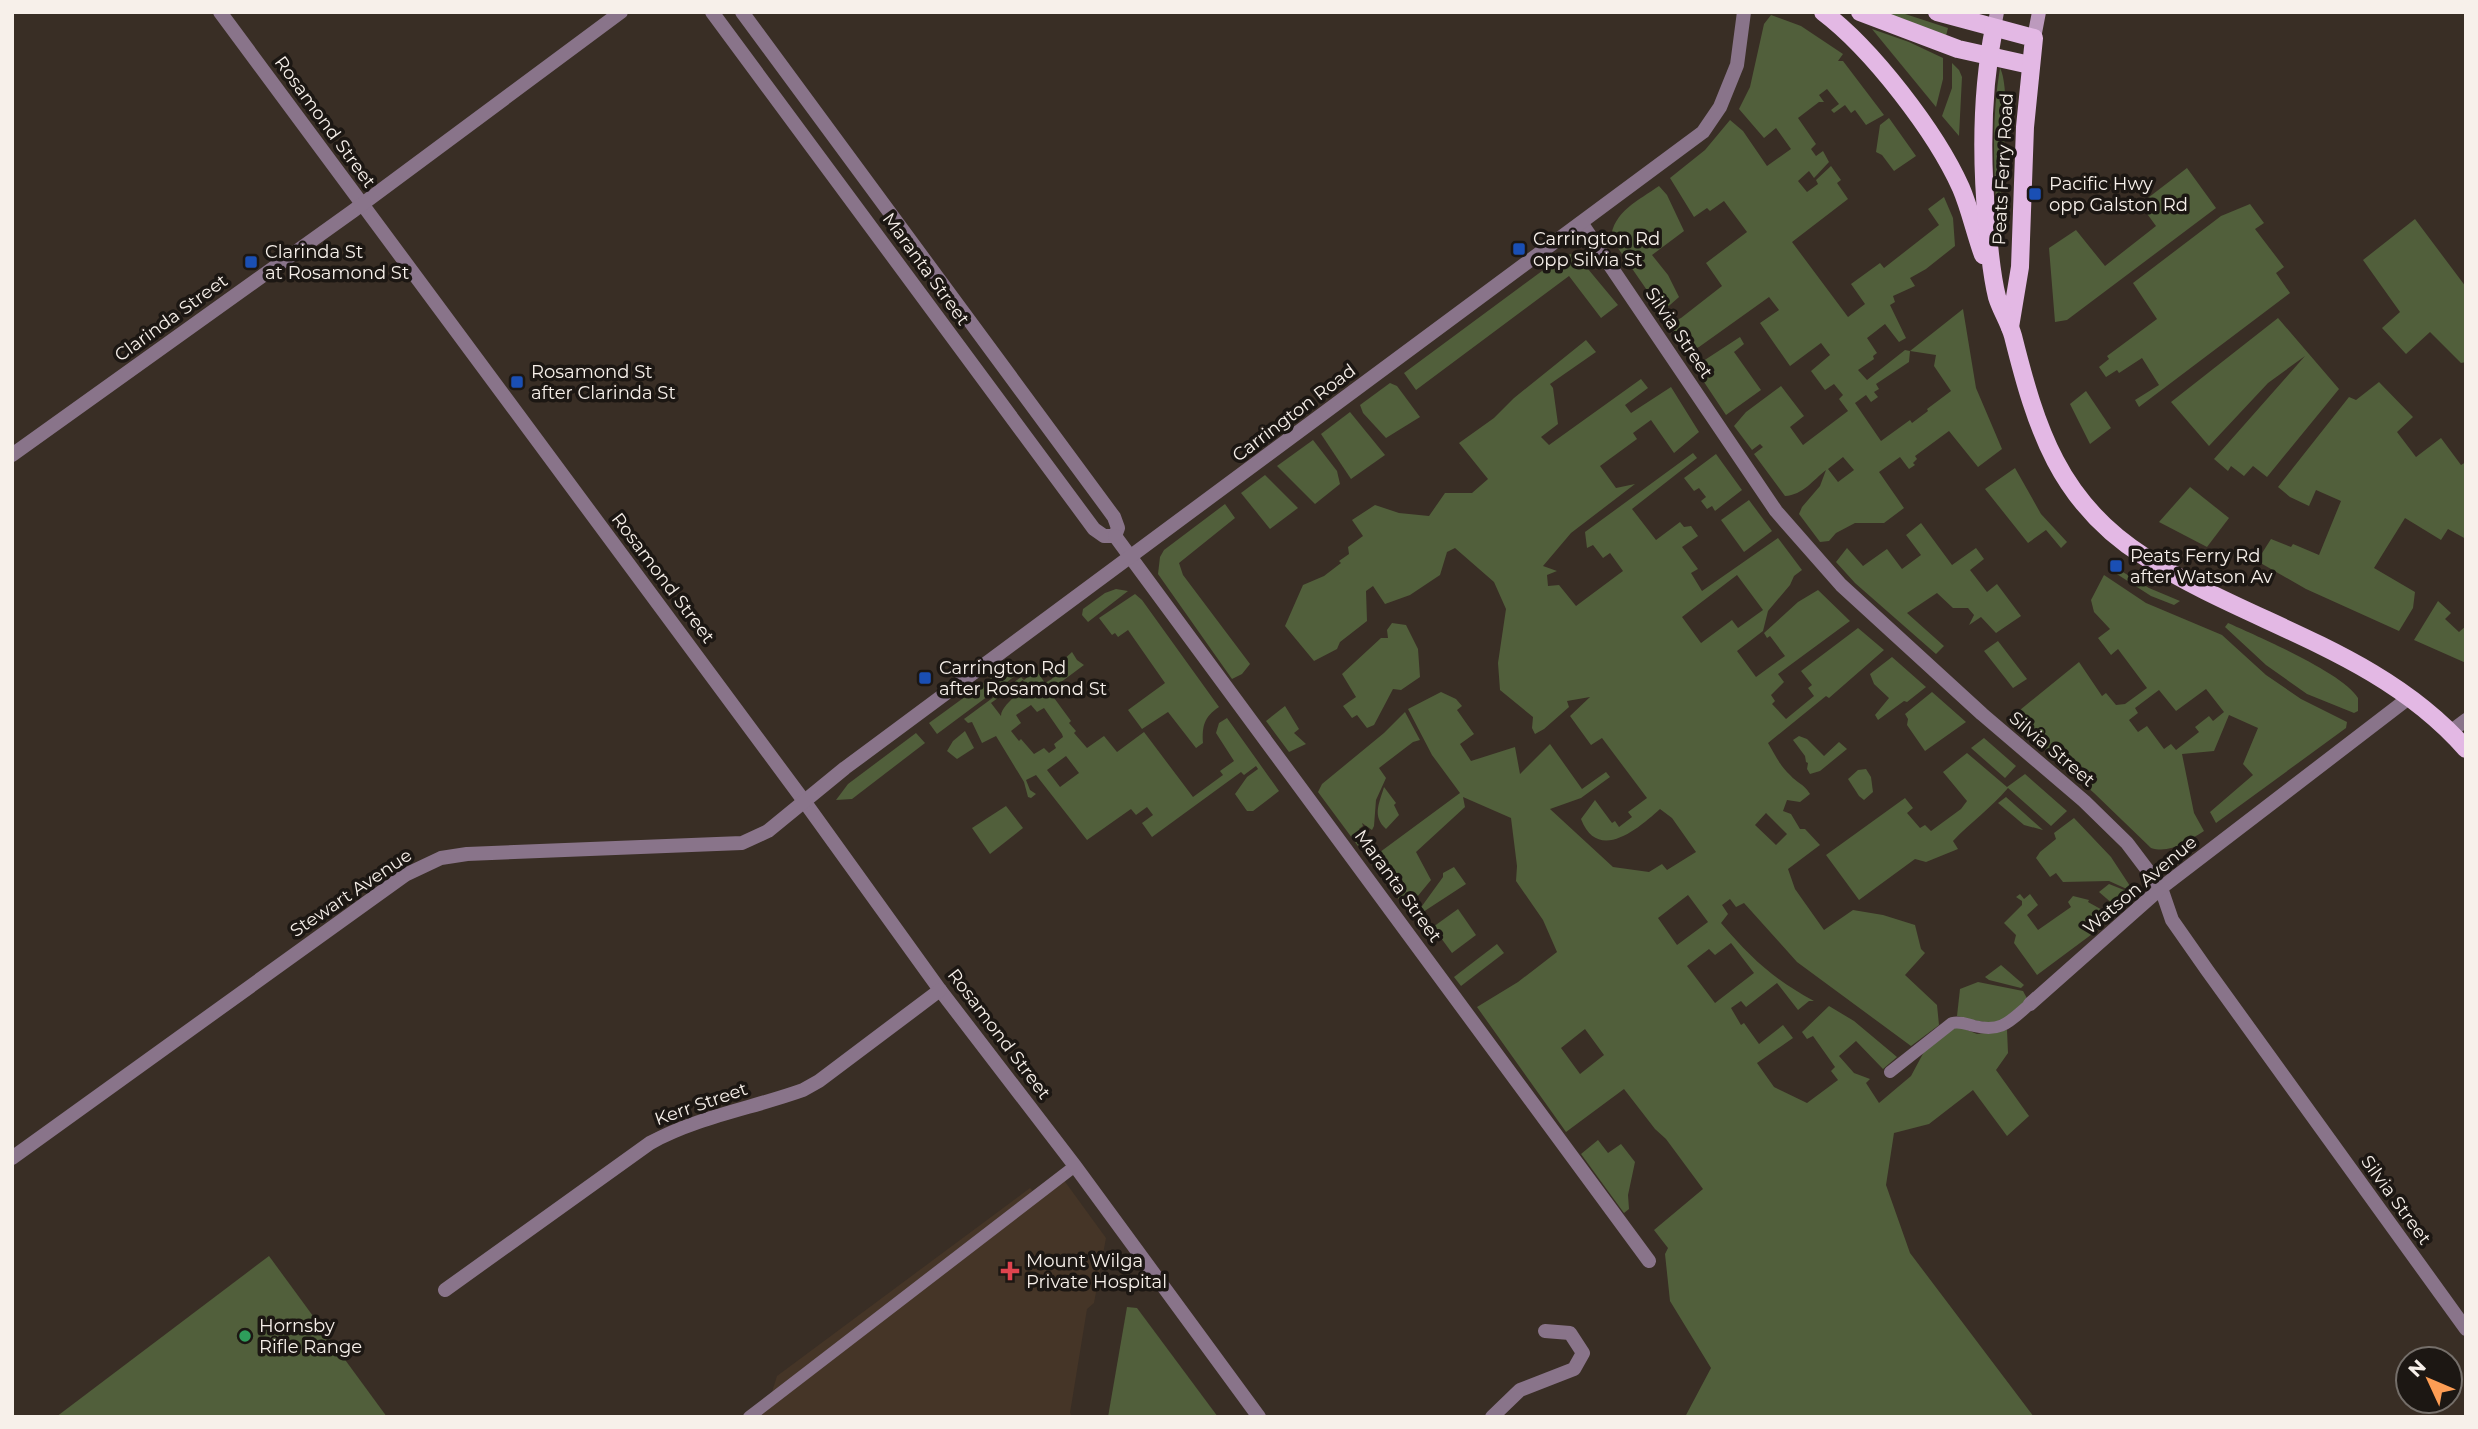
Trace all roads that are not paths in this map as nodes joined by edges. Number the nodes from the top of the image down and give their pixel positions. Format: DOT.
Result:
graph roads {
  1 [pos="220,12"];
  2 [pos="621,12"];
  3 [pos="712,12"];
  4 [pos="742,12"];
  5 [pos="1744,12"];
  6 [pos="1823,12"];
  7 [pos="1860,12"];
  8 [pos="1937,12"];
  9 [pos="2039,12"];
  10 [pos="1996,20"];
  11 [pos="2034,38"];
  12 [pos="1989,55"];
  13 [pos="2030,65"];
  14 [pos="362,204"];
  15 [pos="1582,224"];
  16 [pos="1997,298"];
  17 [pos="2010,327"];
  18 [pos="12,456"];
  19 [pos="1115,536"];
  20 [pos="1131,557"];
  21 [pos="2410,697"];
  22 [pos="2466,720"];
  23 [pos="2451,732"];
  24 [pos="2466,749"];
  25 [pos="804,801"];
  26 [pos="2161,888"];
  27 [pos="940,990"];
  28 [pos="2030,1004"];
  29 [pos="1890,1072"];
  30 [pos="12,1158"];
  31 [pos="1075,1166"];
  32 [pos="1649,1261"];
  33 [pos="445,1290"];
  34 [pos="2466,1329"];
  35 [pos="1545,1331"];
  36 [pos="749,1417"];
  37 [pos="1259,1417"];
  38 [pos="1492,1417"];
  1 -- 14 [label="street, Rosamond Street"];
  2 -- 14 [label="street, Clarinda Street"];
  3 -- 19 [label="street, Maranta Street"];
  4 -- 19 [label="street, Maranta Street"];
  5 -- 15 [label="street, Carrington Road"];
  6 -- 16 [label="main road"];
  7 -- 12 [label="main road"];
  8 -- 10 [label="main road"];
  9 -- 11 [label="main road, Peats Ferry Road"];
  10 -- 11 [label="main road"];
  10 -- 12 [label="main road, Peats Ferry Road"];
  11 -- 13 [label="main road, Peats Ferry Road"];
  12 -- 13 [label="main road"];
  12 -- 16 [label="main road, Peats Ferry Road"];
  13 -- 17 [label="main road, Peats Ferry Road"];
  14 -- 18 [label="street, Clarinda Street"];
  14 -- 25 [label="street, Rosamond Street"];
  15 -- 20 [label="street, Carrington Road"];
  15 -- 26 [label="street, Silvia Street"];
  16 -- 17 [label="main road, Peats Ferry Road"];
  17 -- 21 [label="main road, Peats Ferry Road"];
  19 -- 20 [label="street, Maranta Street"];
  20 -- 25 [label="street, Carrington Road"];
  20 -- 32 [label="street, Maranta Street"];
  21 -- 23 [label="main road, Peats Ferry Road"];
  21 -- 26 [label="street, Watson Avenue"];
  22 -- 23 [label="street"];
  23 -- 24 [label="main road, Peats Ferry Road"];
  25 -- 27 [label="street, Rosamond Street"];
  25 -- 30 [label="street, Stewart Avenue"];
  26 -- 28 [label="street, Watson Avenue"];
  26 -- 34 [label="street, Silvia Street"];
  27 -- 31 [label="street, Rosamond Street"];
  27 -- 33 [label="street, Kerr Street"];
  28 -- 29 [label="lane, Watson Avenue"];
  31 -- 36 [label="lane"];
  31 -- 37 [label="street, Rosamond Street"];
  35 -- 38 [label="street"];
}
